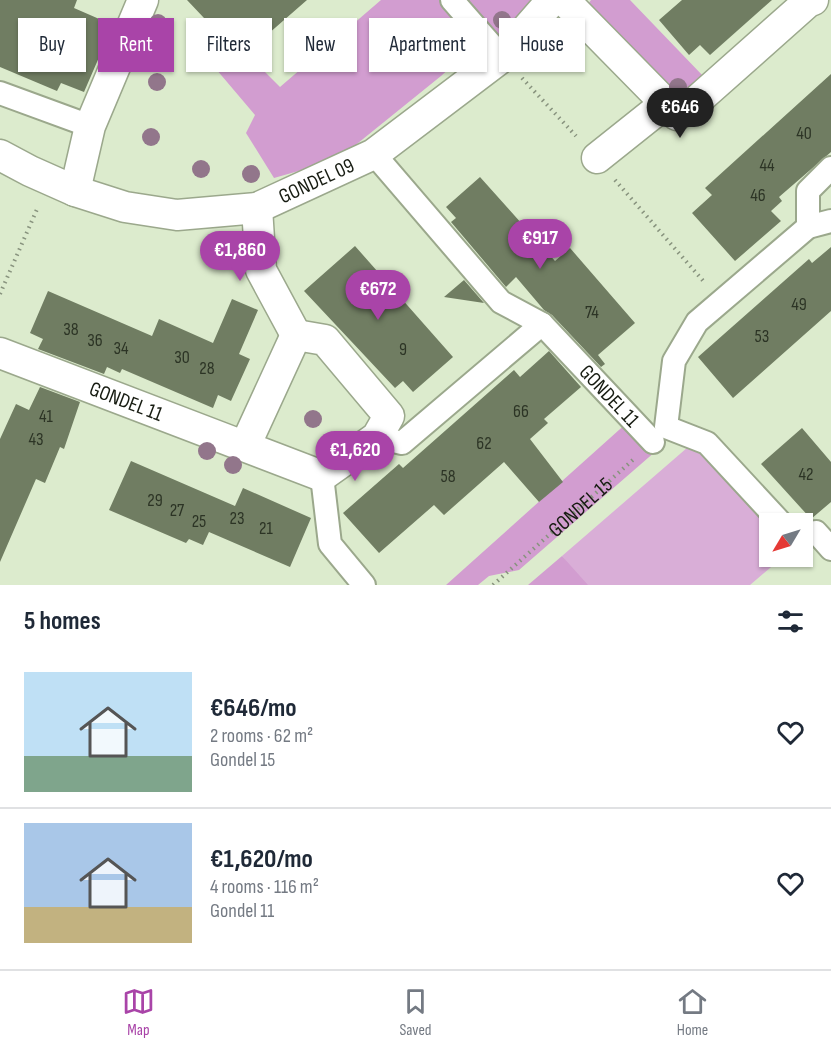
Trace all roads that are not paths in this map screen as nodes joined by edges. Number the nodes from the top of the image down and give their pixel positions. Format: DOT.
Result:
graph roads {
  1 [pos="143,0"];
  2 [pos="452,0"];
  3 [pos="552,0"];
  4 [pos="564,0"];
  5 [pos="813,0"];
  6 [pos="536,18"];
  7 [pos="499,54"];
  8 [pos="499,59"];
  9 [pos="0,93"];
  10 [pos="666,103"];
  11 [pos="90,126"];
  12 [pos="374,154"];
  13 [pos="0,155"];
  14 [pos="597,159"];
  15 [pos="831,168"];
  16 [pos="75,190"];
  17 [pos="257,208"];
  18 [pos="831,221"];
  19 [pos="808,227"];
  20 [pos="542,324"];
  21 [pos="296,334"];
  22 [pos="2,359"];
  23 [pos="376,437"];
  24 [pos="653,442"];
  25 [pos="245,447"];
  26 [pos="322,476"];
  27 [pos="772,513"];
  28 [pos="813,533"];
  29 [pos="831,549"];
  30 [pos="364,585"];
  1 -- 11 [label="street"];
  2 -- 7 [label="street"];
  3 -- 6 [label="street, GONDEL 09"];
  4 -- 10 [label="street"];
  5 -- 10 [label="street"];
  8 -- 12 [label="street, GONDEL 09"];
  9 -- 11 [label="street"];
  10 -- 14 [label="street"];
  11 -- 16 [label="street"];
  12 -- 17 [label="street, GONDEL 09"];
  12 -- 20 [label="street, GONDEL 11"];
  13 -- 16 [label="street, GONDEL 09"];
  15 -- 19 [label="street"];
  16 -- 17 [label="street, GONDEL 09"];
  17 -- 21 [label="street"];
  18 -- 19 [label="street"];
  19 -- 27 [label="street"];
  20 -- 23 [label="street"];
  20 -- 24 [label="street, GONDEL 11"];
  21 -- 23 [label="street"];
  21 -- 25 [label="street"];
  22 -- 25 [label="street, GONDEL 11"];
  23 -- 26 [label="street"];
  25 -- 26 [label="street, GONDEL 11"];
  26 -- 30 [label="street"];
  28 -- 29 [label="street"];
}
